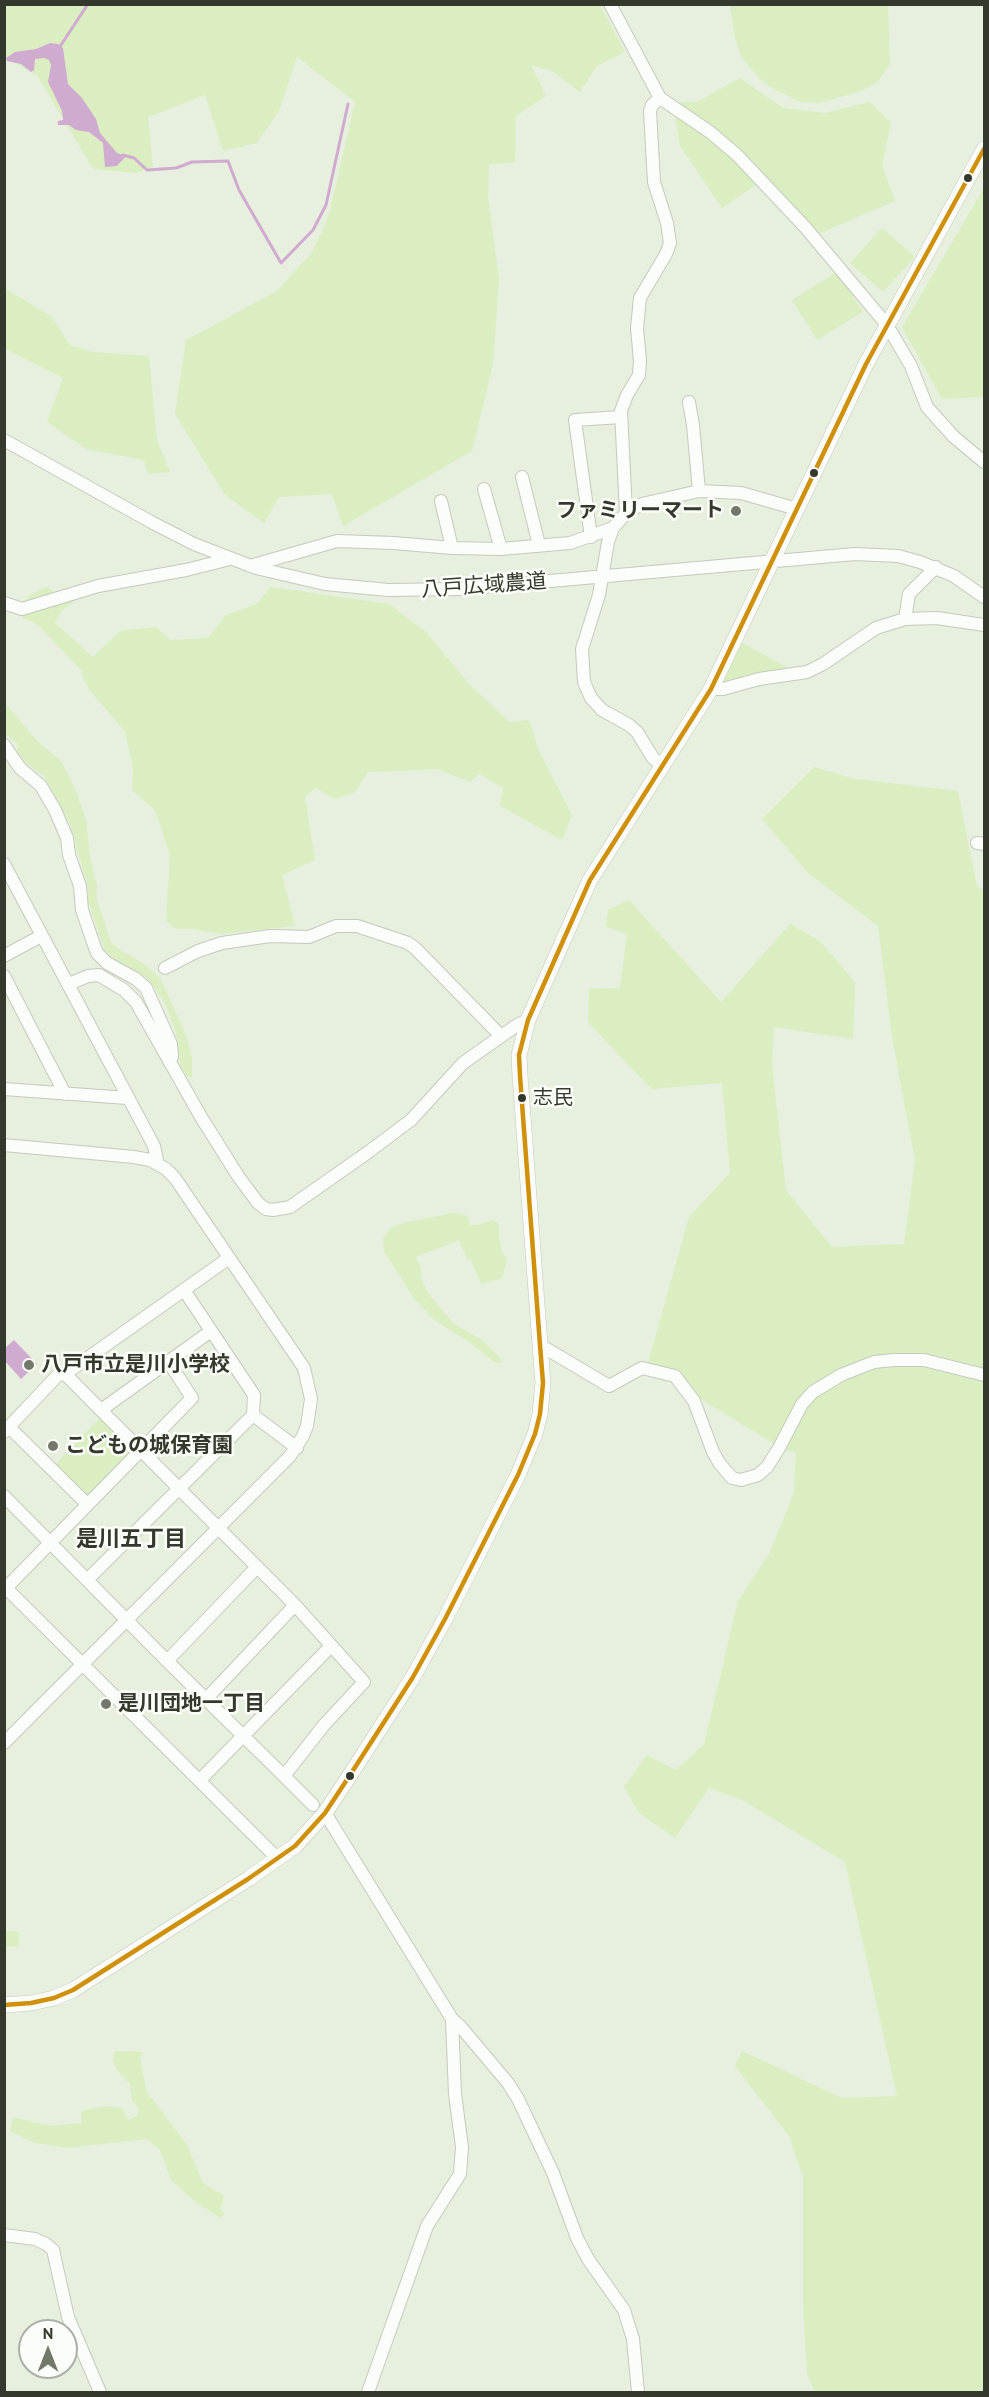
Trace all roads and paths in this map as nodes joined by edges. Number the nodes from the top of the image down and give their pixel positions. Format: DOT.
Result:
graph roads {
  1 [pos="610,4"];
  2 [pos="660,98"];
  3 [pos="984,149"];
  4 [pos="887,325"];
  5 [pos="689,402"];
  6 [pos="621,417"];
  7 [pos="4,440"];
  8 [pos="984,462"];
  9 [pos="522,477"];
  10 [pos="484,489"];
  11 [pos="699,491"];
  12 [pos="441,501"];
  13 [pos="797,509"];
  14 [pos="626,513"];
  15 [pos="613,528"];
  16 [pos="591,537"];
  17 [pos="539,545"];
  18 [pos="452,548"];
  19 [pos="501,549"];
  20 [pos="230,559"];
  21 [pos="772,562"];
  22 [pos="250,566"];
  23 [pos="936,567"];
  24 [pos="603,577"];
  25 [pos="984,597"];
  26 [pos="4,603"];
  27 [pos="905,619"];
  28 [pos="984,625"];
  29 [pos="711,688"];
  30 [pos="4,745"];
  31 [pos="662,766"];
  32 [pos="4,864"];
  33 [pos="41,936"];
  34 [pos="4,956"];
  35 [pos="165,968"];
  36 [pos="4,976"];
  37 [pos="69,984"];
  38 [pos="528,1020"];
  39 [pos="501,1036"];
  40 [pos="170,1061"];
  41 [pos="4,1089"];
  42 [pos="65,1094"];
  43 [pos="127,1098"];
  44 [pos="4,1145"];
  45 [pos="158,1164"];
  46 [pos="229,1258"];
  47 [pos="184,1290"];
  48 [pos="211,1331"];
  49 [pos="540,1345"];
  50 [pos="168,1361"];
  51 [pos="65,1374"];
  52 [pos="984,1375"];
  53 [pos="100,1410"];
  54 [pos="253,1415"];
  55 [pos="7,1430"];
  56 [pos="297,1448"];
  57 [pos="140,1450"];
  58 [pos="180,1488"];
  59 [pos="4,1496"];
  60 [pos="87,1504"];
  61 [pos="218,1528"];
  62 [pos="50,1543"];
  63 [pos="257,1567"];
  64 [pos="87,1580"];
  65 [pos="5,1587"];
  66 [pos="295,1605"];
  67 [pos="127,1621"];
  68 [pos="331,1646"];
  69 [pos="167,1661"];
  70 [pos="83,1665"];
  71 [pos="207,1698"];
  72 [pos="242,1736"];
  73 [pos="4,1743"];
  74 [pos="284,1776"];
  75 [pos="200,1780"];
  76 [pos="319,1809"];
  77 [pos="277,1858"];
  78 [pos="4,2005"];
  79 [pos="452,2019"];
  80 [pos="4,2235"];
  81 [pos="100,2392"];
  82 [pos="368,2392"];
  83 [pos="638,2392"];
  1 -- 2 [label="street"];
  2 -- 4 [label="street"];
  2 -- 6 [label="street"];
  3 -- 4 [label="main road"];
  4 -- 8 [label="street"];
  4 -- 13 [label="main road"];
  5 -- 11 [label="street"];
  6 -- 14 [label="street"];
  6 -- 16 [label="street"];
  7 -- 20 [label="street, 八戸広域農道"];
  9 -- 17 [label="street"];
  10 -- 19 [label="street"];
  11 -- 13 [label="street"];
  11 -- 14 [label="street"];
  12 -- 18 [label="street"];
  13 -- 21 [label="main road"];
  14 -- 15 [label="street"];
  15 -- 16 [label="street"];
  15 -- 24 [label="street"];
  16 -- 17 [label="street"];
  17 -- 19 [label="street"];
  18 -- 19 [label="street"];
  18 -- 22 [label="street"];
  20 -- 22 [label="street, 八戸広域農道"];
  20 -- 26 [label="street"];
  21 -- 23 [label="street, 八戸広域農道"];
  21 -- 24 [label="street, 八戸広域農道"];
  21 -- 29 [label="main road"];
  22 -- 24 [label="street, 八戸広域農道"];
  23 -- 25 [label="street, 八戸広域農道"];
  23 -- 27 [label="street"];
  24 -- 31 [label="street"];
  27 -- 28 [label="street"];
  27 -- 29 [label="street"];
  29 -- 31 [label="main road"];
  30 -- 40 [label="street"];
  31 -- 38 [label="main road"];
  32 -- 33 [label="street"];
  33 -- 34 [label="street"];
  33 -- 37 [label="street"];
  35 -- 39 [label="street"];
  36 -- 42 [label="street"];
  37 -- 40 [label="street"];
  37 -- 43 [label="street"];
  38 -- 39 [label="street"];
  38 -- 49 [label="main road"];
  39 -- 40 [label="street"];
  41 -- 42 [label="street"];
  42 -- 43 [label="street"];
  43 -- 45 [label="street"];
  44 -- 45 [label="street"];
  45 -- 46 [label="street"];
  46 -- 47 [label="street"];
  46 -- 56 [label="street"];
  47 -- 48 [label="street"];
  47 -- 51 [label="street"];
  48 -- 50 [label="street"];
  48 -- 54 [label="street"];
  49 -- 52 [label="street"];
  49 -- 76 [label="main road"];
  50 -- 53 [label="street"];
  50 -- 57 [label="street"];
  51 -- 53 [label="street"];
  51 -- 55 [label="street"];
  53 -- 57 [label="street"];
  54 -- 56 [label="street"];
  54 -- 58 [label="street"];
  55 -- 60 [label="street"];
  56 -- 61 [label="street"];
  57 -- 58 [label="street"];
  57 -- 60 [label="street"];
  58 -- 61 [label="street"];
  58 -- 64 [label="street"];
  59 -- 62 [label="street"];
  60 -- 62 [label="street"];
  61 -- 63 [label="street"];
  61 -- 67 [label="street"];
  62 -- 64 [label="street"];
  62 -- 65 [label="street"];
  63 -- 66 [label="street"];
  63 -- 69 [label="street"];
  64 -- 67 [label="street"];
  65 -- 70 [label="street"];
  66 -- 68 [label="street"];
  66 -- 71 [label="street"];
  67 -- 69 [label="street"];
  67 -- 70 [label="street"];
  68 -- 72 [label="street"];
  68 -- 74 [label="street"];
  69 -- 71 [label="street"];
  70 -- 73 [label="street"];
  70 -- 75 [label="street"];
  71 -- 72 [label="street"];
  72 -- 74 [label="street"];
  72 -- 75 [label="street"];
  74 -- 76 [label="street"];
  75 -- 77 [label="street"];
  76 -- 77 [label="main road"];
  76 -- 79 [label="street"];
  77 -- 78 [label="main road"];
  79 -- 82 [label="street"];
  79 -- 83 [label="street"];
  80 -- 81 [label="street"];
}
